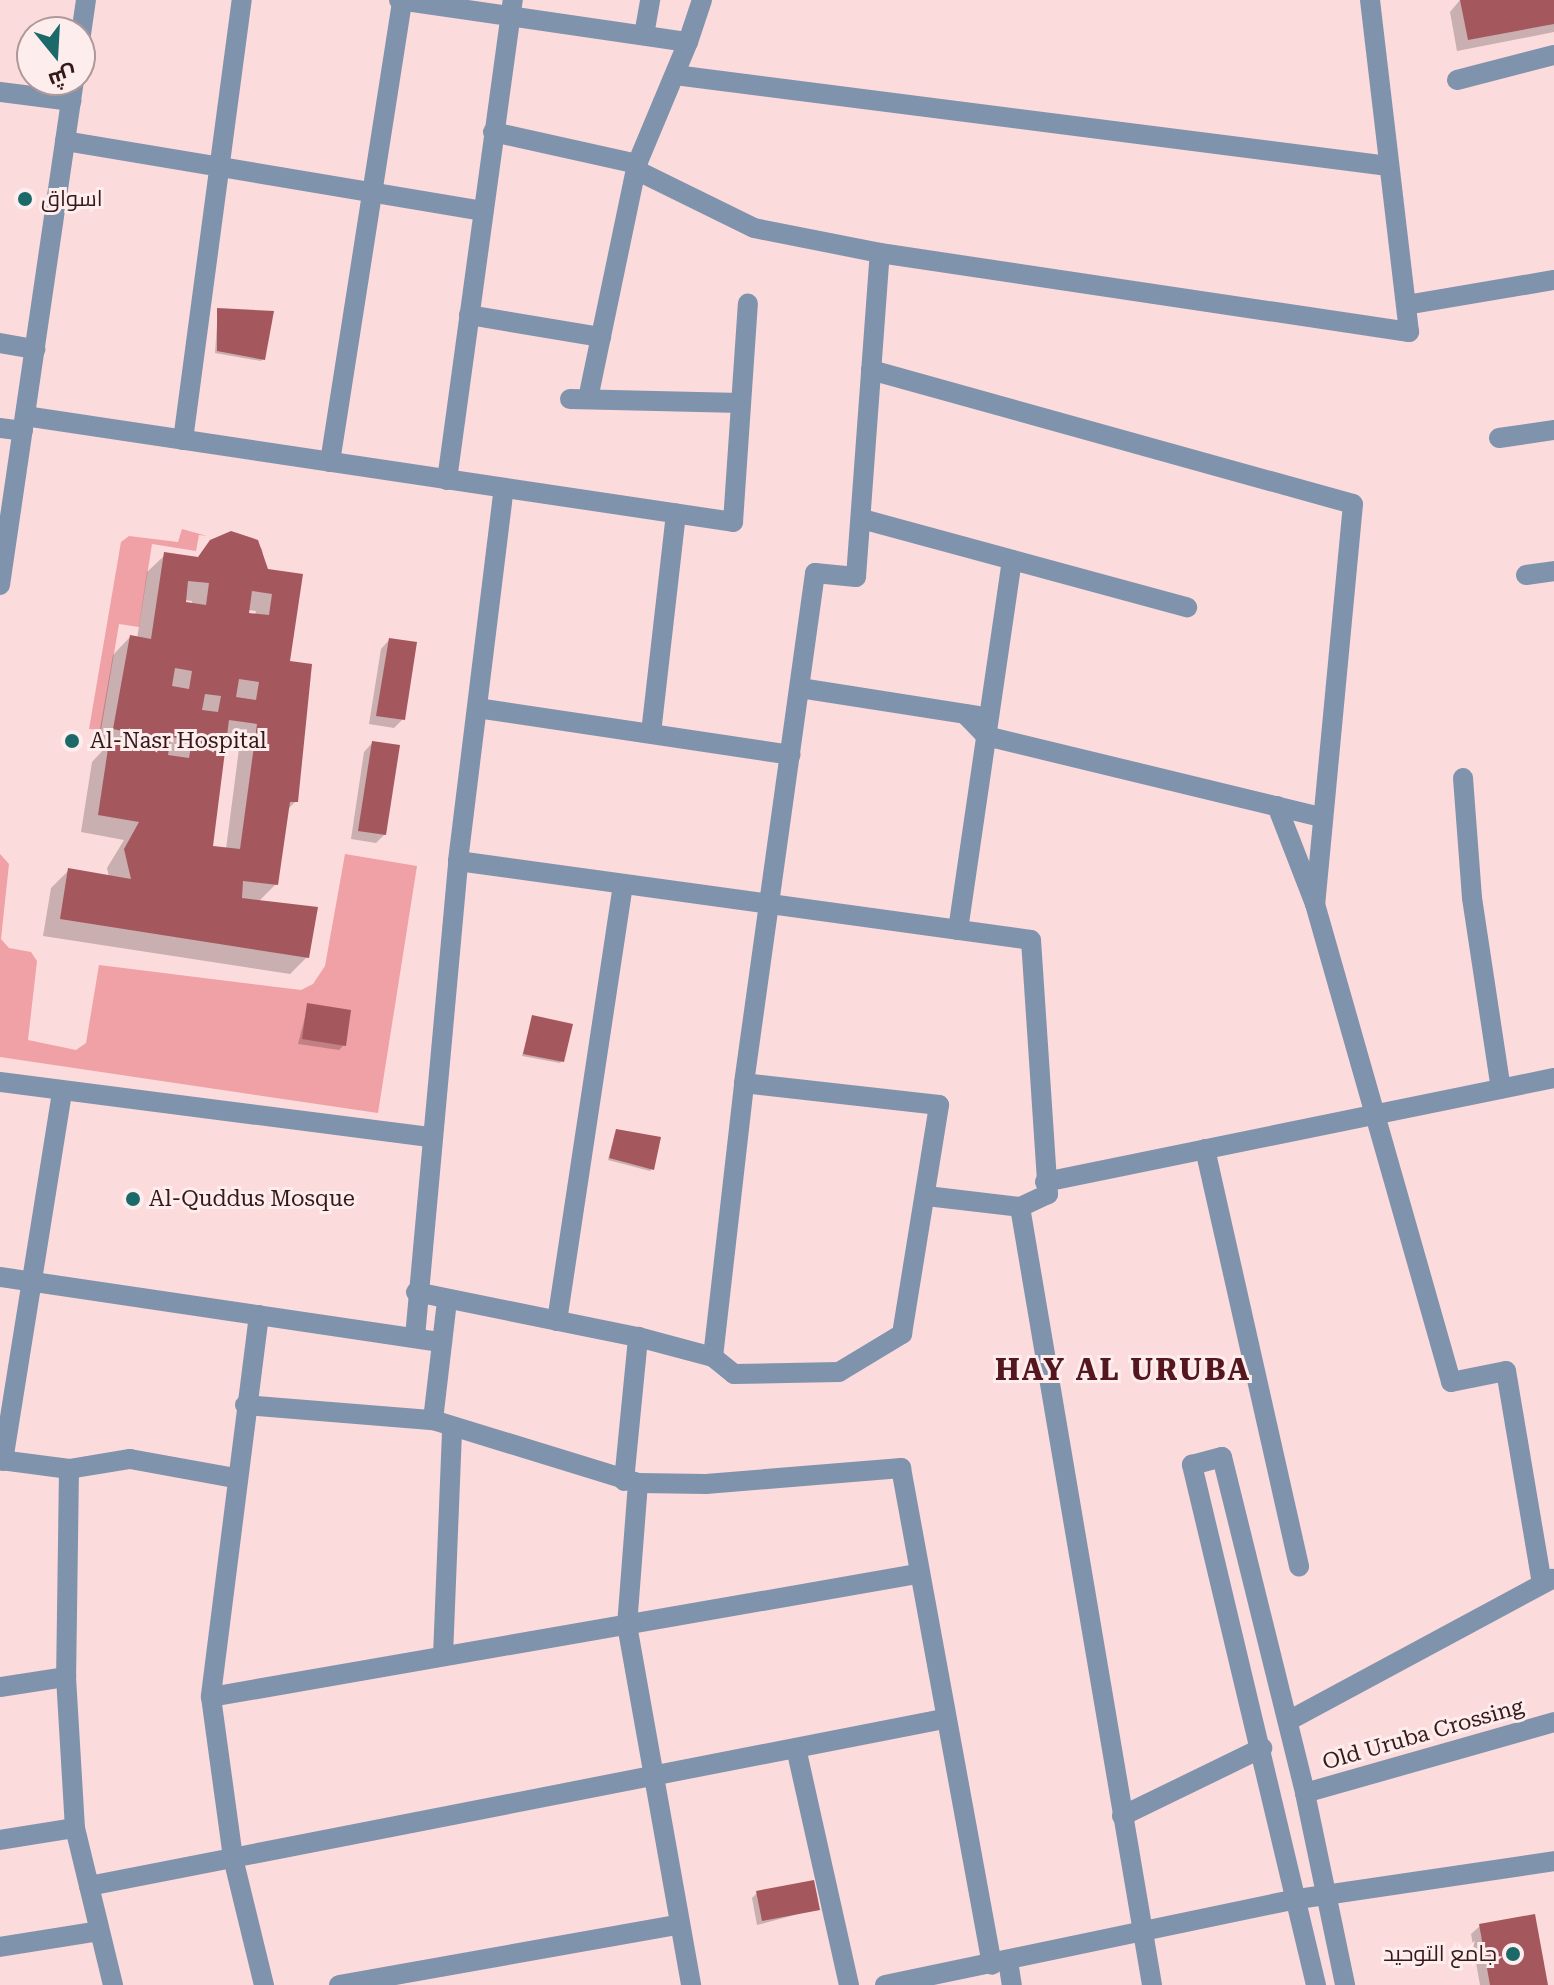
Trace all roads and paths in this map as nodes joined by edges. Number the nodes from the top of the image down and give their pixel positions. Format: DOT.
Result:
graph roads {
  1 [pos="242,0"];
  2 [pos="400,0"];
  3 [pos="650,0"];
  4 [pos="702,0"];
  5 [pos="1370,0"];
  6 [pos="512,8"];
  7 [pos="644,35"];
  8 [pos="688,42"];
  9 [pos="1554,55"];
  10 [pos="675,75"];
  11 [pos="1457,80"];
  12 [pos="0,92"];
  13 [pos="72,96"];
  14 [pos="71,101"];
  15 [pos="493,132"];
  16 [pos="65,141"];
  17 [pos="1388,166"];
  18 [pos="220,167"];
  19 [pos="636,167"];
  20 [pos="374,193"];
  21 [pos="482,211"];
  22 [pos="880,253"];
  23 [pos="1554,280"];
  24 [pos="748,304"];
  25 [pos="1406,305"];
  26 [pos="469,315"];
  27 [pos="601,337"];
  28 [pos="0,343"];
  29 [pos="35,349"];
  30 [pos="871,370"];
  31 [pos="741,403"];
  32 [pos="24,424"];
  33 [pos="0,428"];
  34 [pos="1554,430"];
  35 [pos="1499,438"];
  36 [pos="183,440"];
  37 [pos="330,462"];
  38 [pos="447,480"];
  39 [pos="504,489"];
  40 [pos="676,513"];
  41 [pos="862,519"];
  42 [pos="1012,560"];
  43 [pos="1554,571"];
  44 [pos="1526,575"];
  45 [pos="0,585"];
  46 [pos="1187,607"];
  47 [pos="800,688"];
  48 [pos="477,708"];
  49 [pos="988,727"];
  50 [pos="651,733"];
  51 [pos="790,755"];
  52 [pos="1463,778"];
  53 [pos="1277,806"];
  54 [pos="1322,817"];
  55 [pos="458,861"];
  56 [pos="623,886"];
  57 [pos="1315,904"];
  58 [pos="769,906"];
  59 [pos="958,930"];
  60 [pos="1554,1078"];
  61 [pos="0,1082"];
  62 [pos="744,1083"];
  63 [pos="1501,1089"];
  64 [pos="62,1093"];
  65 [pos="1375,1114"];
  66 [pos="429,1137"];
  67 [pos="1205,1149"];
  68 [pos="1045,1182"];
  69 [pos="927,1196"];
  70 [pos="1020,1207"];
  71 [pos="0,1277"];
  72 [pos="33,1281"];
  73 [pos="416,1292"];
  74 [pos="447,1300"];
  75 [pos="259,1315"];
  76 [pos="557,1321"];
  77 [pos="415,1337"];
  78 [pos="638,1337"];
  79 [pos="442,1342"];
  80 [pos="713,1357"];
  81 [pos="245,1405"];
  82 [pos="442,1424"];
  83 [pos="1,1460"];
  84 [pos="69,1469"];
  85 [pos="235,1478"];
  86 [pos="631,1482"];
  87 [pos="1299,1567"];
  88 [pos="917,1574"];
  89 [pos="1548,1581"];
  90 [pos="627,1625"];
  91 [pos="443,1656"];
  92 [pos="66,1677"];
  93 [pos="0,1687"];
  94 [pos="211,1697"];
  95 [pos="943,1719"];
  96 [pos="1288,1721"];
  97 [pos="1554,1722"];
  98 [pos="796,1748"];
  99 [pos="1262,1748"];
  100 [pos="651,1776"];
  101 [pos="1305,1793"];
  102 [pos="1122,1816"];
  103 [pos="75,1828"];
  104 [pos="0,1840"];
  105 [pos="233,1858"];
  106 [pos="1554,1861"];
  107 [pos="89,1886"];
  108 [pos="1328,1894"];
  109 [pos="1298,1899"];
  110 [pos="680,1924"];
  111 [pos="1142,1930"];
  112 [pos="99,1931"];
  113 [pos="0,1947"];
  114 [pos="1000,1963"];
  115 [pos="113,1985"];
  116 [pos="264,1985"];
  117 [pos="339,1985"];
  118 [pos="691,1985"];
  119 [pos="849,1985"];
  120 [pos="885,1985"];
  121 [pos="1012,1985"];
  122 [pos="1152,1985"];
  123 [pos="1316,1985"];
  124 [pos="1345,1985"];
  1 -- 18 [label="street"];
  2 -- 6 [label="street"];
  2 -- 20 [label="street"];
  3 -- 7 [label="street"];
  4 -- 8 [label="street"];
  5 -- 17 [label="street"];
  6 -- 7 [label="street"];
  6 -- 15 [label="street"];
  7 -- 8 [label="street"];
  8 -- 10 [label="street"];
  9 -- 11 [label="street"];
  10 -- 17 [label="street"];
  10 -- 19 [label="street"];
  12 -- 14 [label="street"];
  13 -- 14 [label="street"];
  14 -- 16 [label="street"];
  15 -- 19 [label="street"];
  15 -- 21 [label="street"];
  16 -- 18 [label="street"];
  16 -- 29 [label="street"];
  17 -- 25 [label="street"];
  18 -- 20 [label="street"];
  18 -- 36 [label="street"];
  19 -- 22 [label="street"];
  19 -- 27 [label="street"];
  20 -- 21 [label="street"];
  20 -- 37 [label="street"];
  21 -- 26 [label="street"];
  22 -- 25 [label="street"];
  22 -- 30 [label="street"];
  23 -- 25 [label="street"];
  24 -- 31 [label="street"];
  26 -- 27 [label="street"];
  26 -- 38 [label="street"];
  27 -- 31 [label="street"];
  28 -- 29 [label="street"];
  29 -- 32 [label="street"];
  30 -- 41 [label="street"];
  30 -- 54 [label="street"];
  31 -- 40 [label="street"];
  32 -- 33 [label="street"];
  32 -- 36 [label="street"];
  32 -- 45 [label="street"];
  34 -- 35 [label="street"];
  36 -- 37 [label="street"];
  37 -- 38 [label="street"];
  38 -- 39 [label="street"];
  39 -- 40 [label="street"];
  39 -- 48 [label="street"];
  40 -- 50 [label="street"];
  41 -- 42 [label="street"];
  41 -- 47 [label="street"];
  42 -- 46 [label="street"];
  42 -- 49 [label="street"];
  43 -- 44 [label="street"];
  47 -- 49 [label="street"];
  47 -- 51 [label="street"];
  48 -- 50 [label="street"];
  48 -- 55 [label="street"];
  49 -- 53 [label="street"];
  49 -- 59 [label="street"];
  50 -- 51 [label="street"];
  51 -- 58 [label="street"];
  52 -- 63 [label="street"];
  53 -- 54 [label="street"];
  53 -- 57 [label="street"];
  54 -- 57 [label="street"];
  55 -- 56 [label="street"];
  55 -- 66 [label="street"];
  56 -- 58 [label="street"];
  56 -- 76 [label="street"];
  57 -- 65 [label="street"];
  58 -- 59 [label="street"];
  58 -- 62 [label="street"];
  59 -- 68 [label="street"];
  60 -- 63 [label="street"];
  61 -- 64 [label="street"];
  62 -- 69 [label="street"];
  62 -- 80 [label="street"];
  63 -- 65 [label="street"];
  64 -- 66 [label="street"];
  64 -- 72 [label="street"];
  65 -- 67 [label="street"];
  65 -- 89 [label="street"];
  66 -- 73 [label="street"];
  67 -- 68 [label="street"];
  67 -- 87 [label="street"];
  68 -- 70 [label="street"];
  69 -- 70 [label="street"];
  69 -- 80 [label="street"];
  70 -- 102 [label="street"];
  71 -- 72 [label="street"];
  72 -- 75 [label="street"];
  72 -- 83 [label="street"];
  73 -- 74 [label="street"];
  73 -- 77 [label="street"];
  74 -- 76 [label="street"];
  74 -- 79 [label="street"];
  75 -- 77 [label="street"];
  75 -- 81 [label="street"];
  76 -- 78 [label="street"];
  77 -- 79 [label="street"];
  78 -- 80 [label="street"];
  78 -- 86 [label="street"];
  79 -- 82 [label="street"];
  81 -- 82 [label="street"];
  81 -- 85 [label="street"];
  82 -- 86 [label="street"];
  82 -- 91 [label="street"];
  83 -- 84 [label="street"];
  84 -- 85 [label="street"];
  84 -- 92 [label="street"];
  85 -- 94 [label="street"];
  86 -- 88 [label="street"];
  86 -- 90 [label="street"];
  88 -- 90 [label="street"];
  88 -- 95 [label="street"];
  89 -- 96 [label="street"];
  90 -- 91 [label="street"];
  90 -- 100 [label="street"];
  91 -- 94 [label="street"];
  92 -- 93 [label="street"];
  92 -- 103 [label="street"];
  94 -- 105 [label="street"];
  95 -- 98 [label="street"];
  95 -- 114 [label="street"];
  96 -- 99 [label="street"];
  96 -- 101 [label="street"];
  97 -- 101 [label="street, Old Uruba Crossing"];
  98 -- 100 [label="street"];
  98 -- 119 [label="street"];
  99 -- 102 [label="street"];
  99 -- 109 [label="street"];
  100 -- 105 [label="street"];
  100 -- 110 [label="street"];
  101 -- 108 [label="street"];
  102 -- 111 [label="street"];
  103 -- 104 [label="street"];
  103 -- 107 [label="street"];
  105 -- 107 [label="street"];
  105 -- 116 [label="street"];
  106 -- 108 [label="street"];
  107 -- 112 [label="street"];
  108 -- 109 [label="street"];
  108 -- 124 [label="street"];
  109 -- 111 [label="street"];
  109 -- 123 [label="street"];
  110 -- 117 [label="street"];
  110 -- 118 [label="street"];
  111 -- 114 [label="street"];
  111 -- 122 [label="street"];
  112 -- 113 [label="street"];
  112 -- 115 [label="street"];
  114 -- 120 [label="street"];
  114 -- 121 [label="street"];
}
